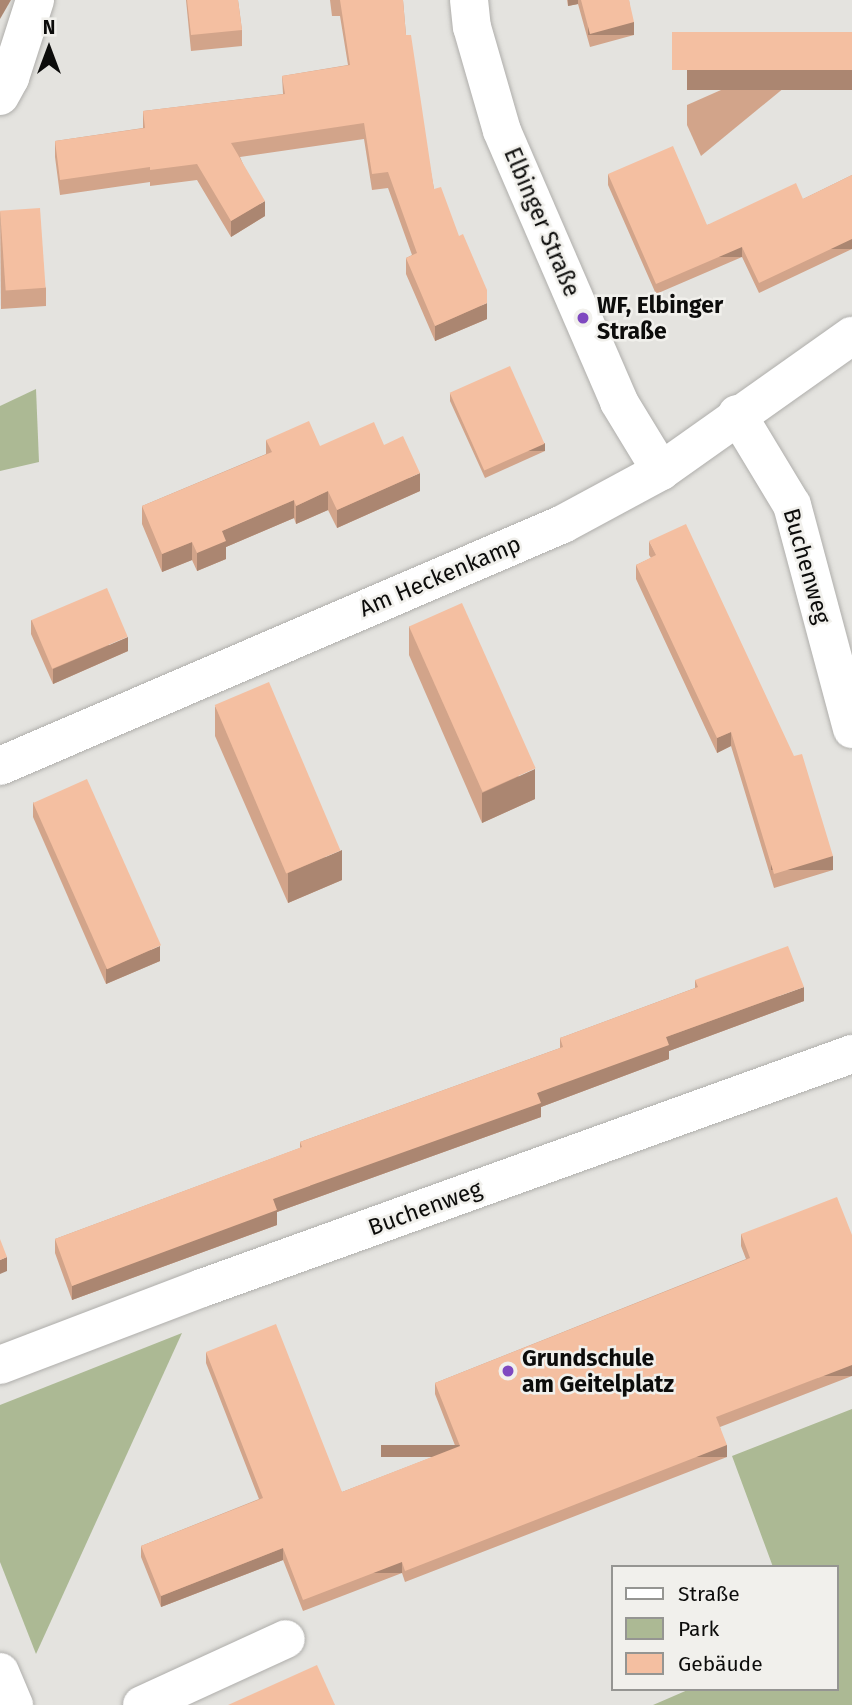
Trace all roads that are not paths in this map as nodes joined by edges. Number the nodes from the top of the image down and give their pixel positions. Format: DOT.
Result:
graph roads {
  1 [pos="35,0"];
  2 [pos="469,0"];
  3 [pos="0,96"];
  4 [pos="852,335"];
  5 [pos="737,414"];
  6 [pos="661,471"];
  7 [pos="852,729"];
  8 [pos="0,766"];
  9 [pos="852,1055"];
  10 [pos="0,1365"];
  11 [pos="286,1639"];
  12 [pos="0,1672"];
  13 [pos="14,1705"];
  14 [pos="142,1705"];
  1 -- 3 [label="street"];
  2 -- 6 [label="street, Elbinger Straße"];
  4 -- 5 [label="street, Am Heckenkamp"];
  5 -- 6 [label="street, Am Heckenkamp"];
  5 -- 7 [label="street, Buchenweg"];
  6 -- 8 [label="street, Am Heckenkamp"];
  9 -- 10 [label="street, Buchenweg"];
  11 -- 14 [label="street"];
  12 -- 13 [label="street"];
}
